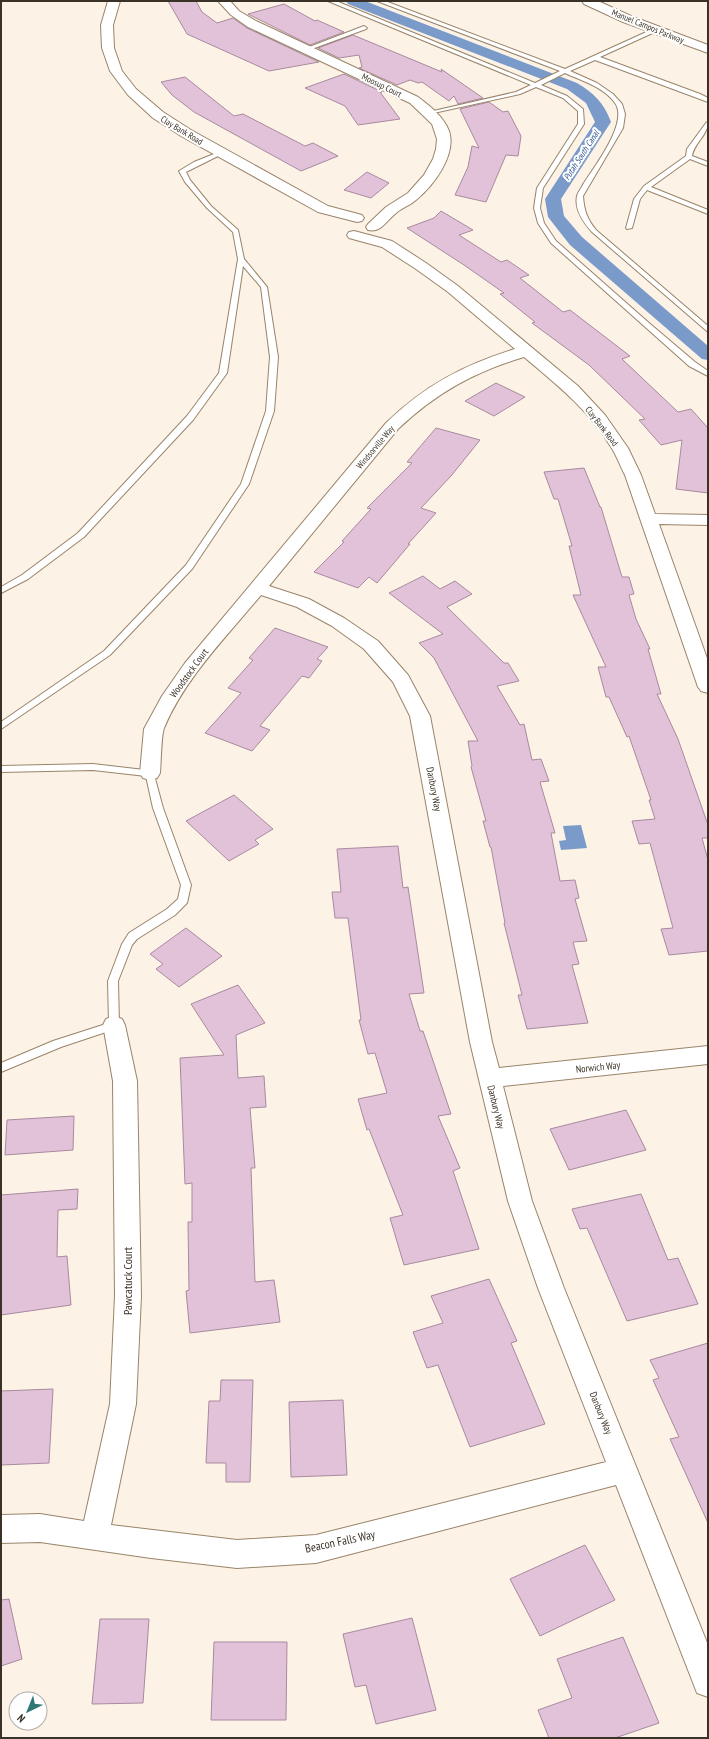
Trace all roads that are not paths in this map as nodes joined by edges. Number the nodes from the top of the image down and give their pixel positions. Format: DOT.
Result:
graph roads {
  1 [pos="114,1"];
  2 [pos="224,1"];
  3 [pos="331,1"];
  4 [pos="380,1"];
  5 [pos="588,1"];
  6 [pos="364,28"];
  7 [pos="655,30"];
  8 [pos="307,49"];
  9 [pos="708,49"];
  10 [pos="596,58"];
  11 [pos="565,71"];
  12 [pos="535,85"];
  13 [pos="708,100"];
  14 [pos="431,113"];
  15 [pos="708,124"];
  16 [pos="221,153"];
  17 [pos="690,157"];
  18 [pos="708,164"];
  19 [pos="646,187"];
  20 [pos="324,209"];
  21 [pos="390,211"];
  22 [pos="708,212"];
  23 [pos="358,218"];
  24 [pos="373,228"];
  25 [pos="629,228"];
  26 [pos="344,231"];
  27 [pos="387,244"];
  28 [pos="241,259"];
  29 [pos="708,330"];
  30 [pos="526,351"];
  31 [pos="708,374"];
  32 [pos="648,519"];
  33 [pos="708,520"];
  34 [pos="258,588"];
  35 [pos="1,590"];
  36 [pos="708,687"];
  37 [pos="1,726"];
  38 [pos="1,769"];
  39 [pos="150,772"];
  40 [pos="114,1025"];
  41 [pos="708,1055"];
  42 [pos="1,1068"];
  43 [pos="489,1078"];
  44 [pos="624,1470"];
  45 [pos="1,1529"];
  46 [pos="95,1535"];
  47 [pos="708,1682"];
  1 -- 16 [label="street, Clay Bank Road"];
  2 -- 8 [label="street, Moosup Court"];
  3 -- 12 [label="lane"];
  4 -- 11 [label="lane"];
  5 -- 7 [label="main road, Manuel Campos Parkway"];
  6 -- 8 [label="lane"];
  7 -- 9 [label="main road, Manuel Campos Parkway"];
  7 -- 10 [label="lane"];
  8 -- 14 [label="street, Moosup Court"];
  10 -- 11 [label="lane"];
  10 -- 13 [label="lane"];
  11 -- 12 [label="lane"];
  11 -- 29 [label="lane"];
  12 -- 14 [label="lane"];
  12 -- 31 [label="lane"];
  14 -- 21 [label="street, Moosup Court"];
  15 -- 17 [label="lane"];
  16 -- 20 [label="street, Clay Bank Road"];
  16 -- 28 [label="lane"];
  17 -- 18 [label="lane"];
  17 -- 19 [label="lane"];
  19 -- 22 [label="lane"];
  19 -- 25 [label="lane"];
  20 -- 23 [label="street, Clay Bank Road"];
  20 -- 26 [label="street, Clay Bank Road"];
  21 -- 23 [label="street, Moosup Court"];
  21 -- 24 [label="street, Moosup Court"];
  23 -- 24 [label="street, Clay Bank Road"];
  23 -- 26 [label="street"];
  24 -- 26 [label="street"];
  24 -- 27 [label="street, Clay Bank Road"];
  26 -- 27 [label="street, Clay Bank Road"];
  27 -- 30 [label="street, Clay Bank Road"];
  28 -- 35 [label="lane"];
  28 -- 37 [label="lane"];
  30 -- 32 [label="street, Clay Bank Road"];
  30 -- 34 [label="street, Windsorville Way"];
  32 -- 33 [label="street"];
  32 -- 36 [label="street, Clay Bank Road"];
  34 -- 39 [label="street, Woodstock Court"];
  34 -- 43 [label="street, Danbury Way"];
  38 -- 39 [label="lane"];
  39 -- 40 [label="lane"];
  40 -- 42 [label="lane"];
  40 -- 46 [label="street, Pawcatuck Court"];
  41 -- 43 [label="street, Norwich Way"];
  43 -- 44 [label="street, Danbury Way"];
  44 -- 46 [label="street, Beacon Falls Way"];
  44 -- 47 [label="street, Danbury Way"];
  45 -- 46 [label="street, Beacon Falls Way"];
}
